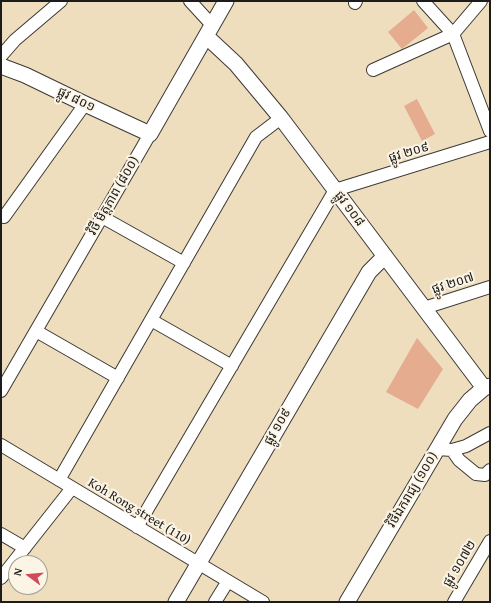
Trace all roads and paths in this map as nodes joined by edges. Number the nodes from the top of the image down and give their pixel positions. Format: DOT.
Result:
graph roads {
  1 [pos="61,1"];
  2 [pos="190,1"];
  3 [pos="226,1"];
  4 [pos="423,1"];
  5 [pos="481,1"];
  6 [pos="209,31"];
  7 [pos="453,34"];
  8 [pos="1,56"];
  9 [pos="1,66"];
  10 [pos="373,70"];
  11 [pos="85,104"];
  12 [pos="281,118"];
  13 [pos="490,131"];
  14 [pos="150,134"];
  15 [pos="490,142"];
  16 [pos="336,190"];
  17 [pos="4,217"];
  18 [pos="102,217"];
  19 [pos="385,256"];
  20 [pos="184,263"];
  21 [pos="490,287"];
  22 [pos="424,308"];
  23 [pos="151,320"];
  24 [pos="36,331"];
  25 [pos="232,366"];
  26 [pos="118,378"];
  27 [pos="488,390"];
  28 [pos="1,391"];
  29 [pos="490,433"];
  30 [pos="1,445"];
  31 [pos="445,450"];
  32 [pos="490,470"];
  33 [pos="59,480"];
  34 [pos="72,488"];
  35 [pos="137,527"];
  36 [pos="1,534"];
  37 [pos="490,541"];
  38 [pos="25,548"];
  39 [pos="198,563"];
  40 [pos="1,578"];
  41 [pos="228,581"];
  42 [pos="180,601"];
  43 [pos="215,602"];
  44 [pos="263,602"];
  45 [pos="346,602"];
  46 [pos="454,602"];
  1 -- 8 [label="street"];
  2 -- 6 [label="street"];
  3 -- 6 [label="main road, វិថី មិត្តភាព (៨០០)"];
  4 -- 7 [label="street"];
  5 -- 7 [label="street"];
  6 -- 12 [label="main road, ផ្លូវ ១០៨"];
  6 -- 14 [label="main road, វិថី មិត្តភាព (៨០០)"];
  7 -- 10 [label="street"];
  7 -- 13 [label="street"];
  9 -- 11 [label="main road, ផ្លូវ ៨០១"];
  11 -- 14 [label="main road, ផ្លូវ ៨០១"];
  11 -- 17 [label="street"];
  12 -- 16 [label="main road, ផ្លូវ ១០៨"];
  12 -- 20 [label="street"];
  14 -- 18 [label="street, វិថី មិត្តភាព (៨០០)"];
  15 -- 16 [label="street, ផ្លូវ ២០៩"];
  16 -- 19 [label="main road, ផ្លូវ ១០៨"];
  16 -- 25 [label="street"];
  18 -- 20 [label="street"];
  18 -- 24 [label="street, វិថី មិត្តភាព (៨០០)"];
  19 -- 22 [label="main road, ផ្លូវ ១០៨"];
  19 -- 39 [label="main road, ផ្លូវ ១០៩"];
  20 -- 23 [label="street"];
  21 -- 22 [label="street, ផ្លូវ ២០៧"];
  22 -- 27 [label="main road, ផ្លូវ ១០៨"];
  23 -- 25 [label="street"];
  23 -- 26 [label="street"];
  24 -- 26 [label="street"];
  24 -- 28 [label="street, វិថី មិត្តភាព (៨០០)"];
  25 -- 35 [label="street"];
  26 -- 33 [label="street"];
  27 -- 31 [label="main road, វិថីឯករាជ្យ (១០០)"];
  29 -- 31 [label="street"];
  30 -- 33 [label="street, Koh Rong street (110)"];
  31 -- 32 [label="street"];
  31 -- 45 [label="main road, វិថីឯករាជ្យ (១០០)"];
  33 -- 34 [label="street, Koh Rong street (110)"];
  34 -- 35 [label="street, Koh Rong street (110)"];
  34 -- 38 [label="street"];
  35 -- 39 [label="street, Koh Rong street (110)"];
  36 -- 38 [label="street"];
  37 -- 46 [label="street, ផ្លូវ ១០៧២"];
  38 -- 40 [label="street"];
  39 -- 41 [label="street, Koh Rong street (110)"];
  39 -- 42 [label="main road, ផ្លូវ ១០៩"];
  41 -- 43 [label="street"];
  41 -- 44 [label="street, Koh Rong street (110)"];
}
